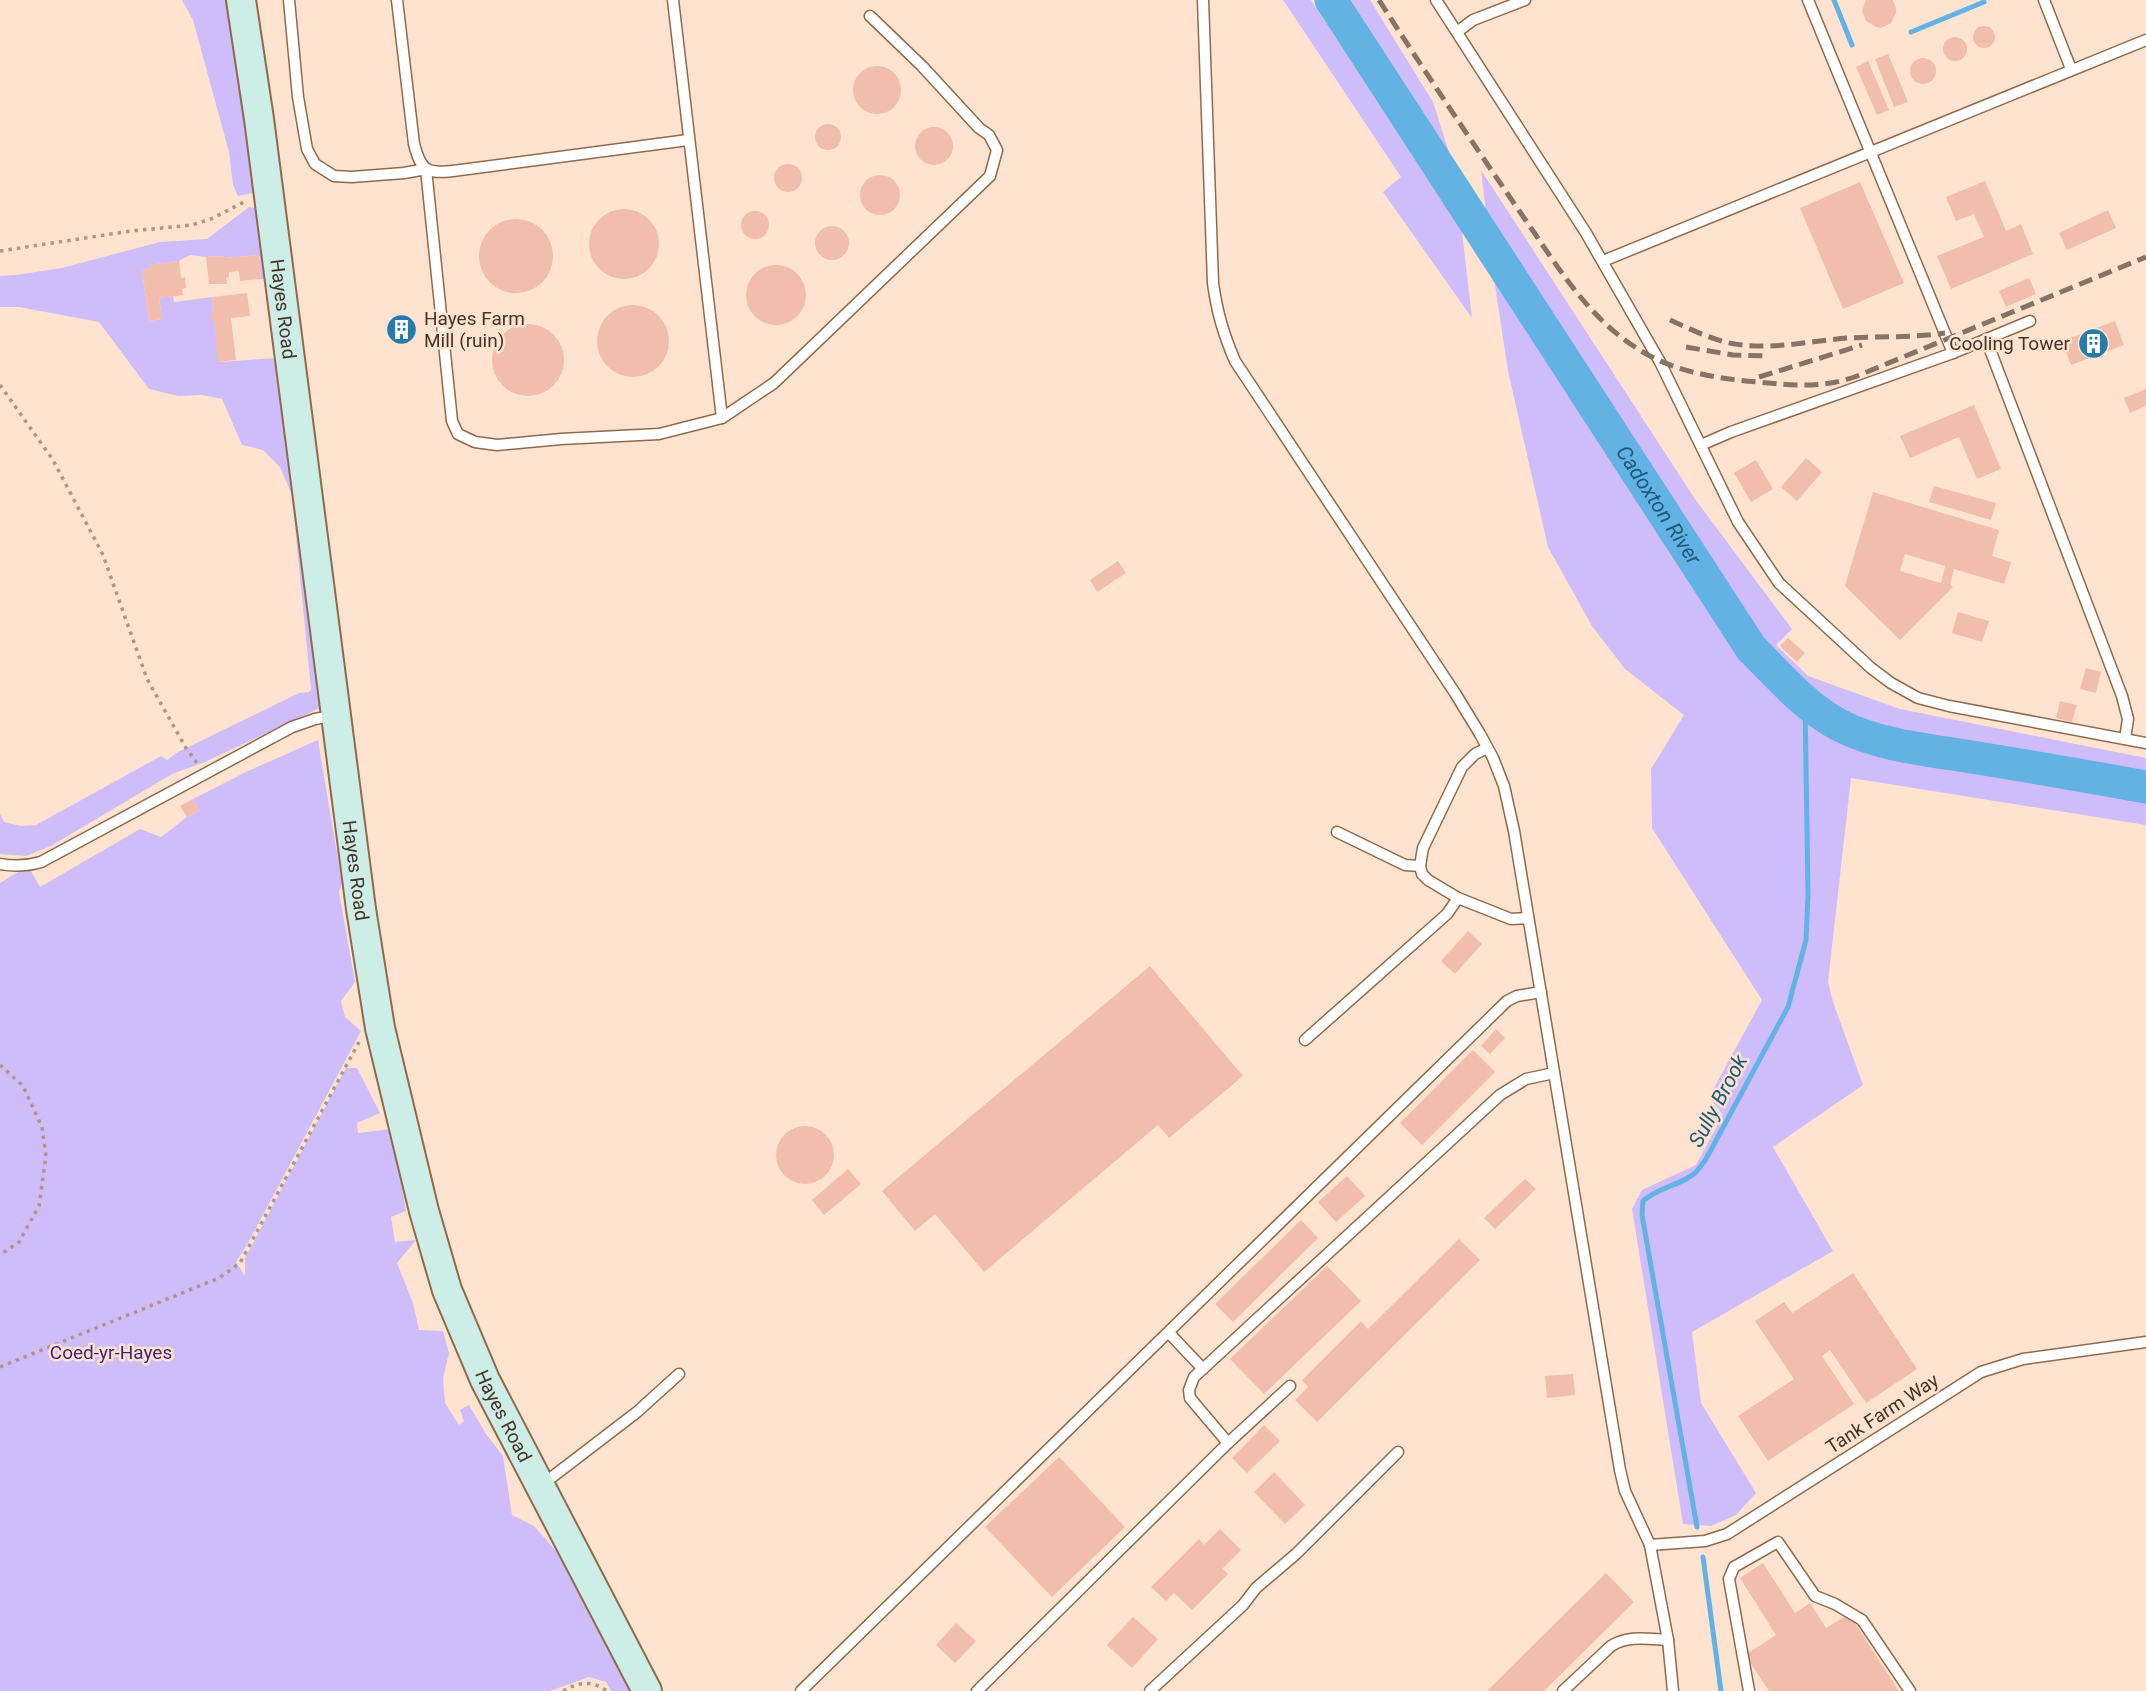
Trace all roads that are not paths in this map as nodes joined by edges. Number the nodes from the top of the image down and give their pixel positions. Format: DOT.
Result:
graph roads {
  1 [pos="241,0"];
  2 [pos="289,0"];
  3 [pos="397,0"];
  4 [pos="673,0"];
  5 [pos="1203,0"];
  6 [pos="1436,0"];
  7 [pos="1525,0"];
  8 [pos="1808,0"];
  9 [pos="2044,0"];
  10 [pos="870,16"];
  11 [pos="1457,32"];
  12 [pos="2146,40"];
  13 [pos="2071,69"];
  14 [pos="688,140"];
  15 [pos="1870,152"];
  16 [pos="426,169"];
  17 [pos="1603,261"];
  18 [pos="2030,321"];
  19 [pos="1986,340"];
  20 [pos="1953,353"];
  21 [pos="722,418"];
  22 [pos="1701,445"];
  23 [pos="336,715"];
  24 [pos="2125,739"];
  25 [pos="2146,743"];
  26 [pos="1488,748"];
  27 [pos="1337,832"];
  28 [pos="0,864"];
  29 [pos="1420,866"];
  30 [pos="1458,898"];
  31 [pos="1528,918"];
  32 [pos="1541,992"];
  33 [pos="1305,1040"];
  34 [pos="1554,1073"];
  35 [pos="1169,1333"];
  36 [pos="2146,1342"];
  37 [pos="1203,1369"];
  38 [pos="679,1374"];
  39 [pos="1290,1386"];
  40 [pos="1228,1443"];
  41 [pos="1398,1452"];
  42 [pos="540,1486"];
  43 [pos="1650,1545"];
  44 [pos="1668,1640"];
  45 [pos="647,1691"];
  46 [pos="801,1691"];
  47 [pos="977,1691"];
  48 [pos="1150,1691"];
  49 [pos="1563,1691"];
  50 [pos="1673,1691"];
  51 [pos="1749,1691"];
  52 [pos="1910,1691"];
  1 -- 23 [label="street, Hayes Road"];
  2 -- 16 [label="lane"];
  3 -- 16 [label="lane"];
  4 -- 14 [label="lane"];
  5 -- 26 [label="lane"];
  6 -- 11 [label="lane"];
  7 -- 11 [label="lane"];
  8 -- 15 [label="lane"];
  9 -- 13 [label="lane"];
  10 -- 21 [label="lane"];
  11 -- 17 [label="lane"];
  12 -- 13 [label="lane"];
  13 -- 15 [label="lane"];
  14 -- 16 [label="lane"];
  14 -- 21 [label="lane"];
  15 -- 17 [label="lane"];
  15 -- 20 [label="lane"];
  16 -- 21 [label="lane"];
  17 -- 22 [label="lane"];
  18 -- 19 [label="lane"];
  19 -- 20 [label="lane"];
  19 -- 24 [label="lane"];
  20 -- 22 [label="lane"];
  22 -- 24 [label="lane"];
  23 -- 28 [label="lane"];
  23 -- 42 [label="street, Hayes Road"];
  24 -- 25 [label="lane"];
  26 -- 29 [label="lane"];
  26 -- 31 [label="lane"];
  27 -- 29 [label="lane"];
  29 -- 30 [label="lane"];
  30 -- 31 [label="lane"];
  30 -- 33 [label="lane"];
  31 -- 32 [label="lane"];
  32 -- 34 [label="lane"];
  32 -- 35 [label="lane"];
  34 -- 37 [label="lane"];
  34 -- 43 [label="lane"];
  35 -- 37 [label="lane"];
  35 -- 46 [label="lane"];
  36 -- 43 [label="lane, Tank Farm Way"];
  37 -- 40 [label="lane"];
  38 -- 42 [label="lane"];
  39 -- 40 [label="lane"];
  40 -- 47 [label="lane"];
  41 -- 48 [label="lane"];
  42 -- 45 [label="street, Hayes Road"];
  43 -- 44 [label="lane"];
  44 -- 49 [label="lane"];
  44 -- 50 [label="lane"];
  51 -- 52 [label="lane"];
}
